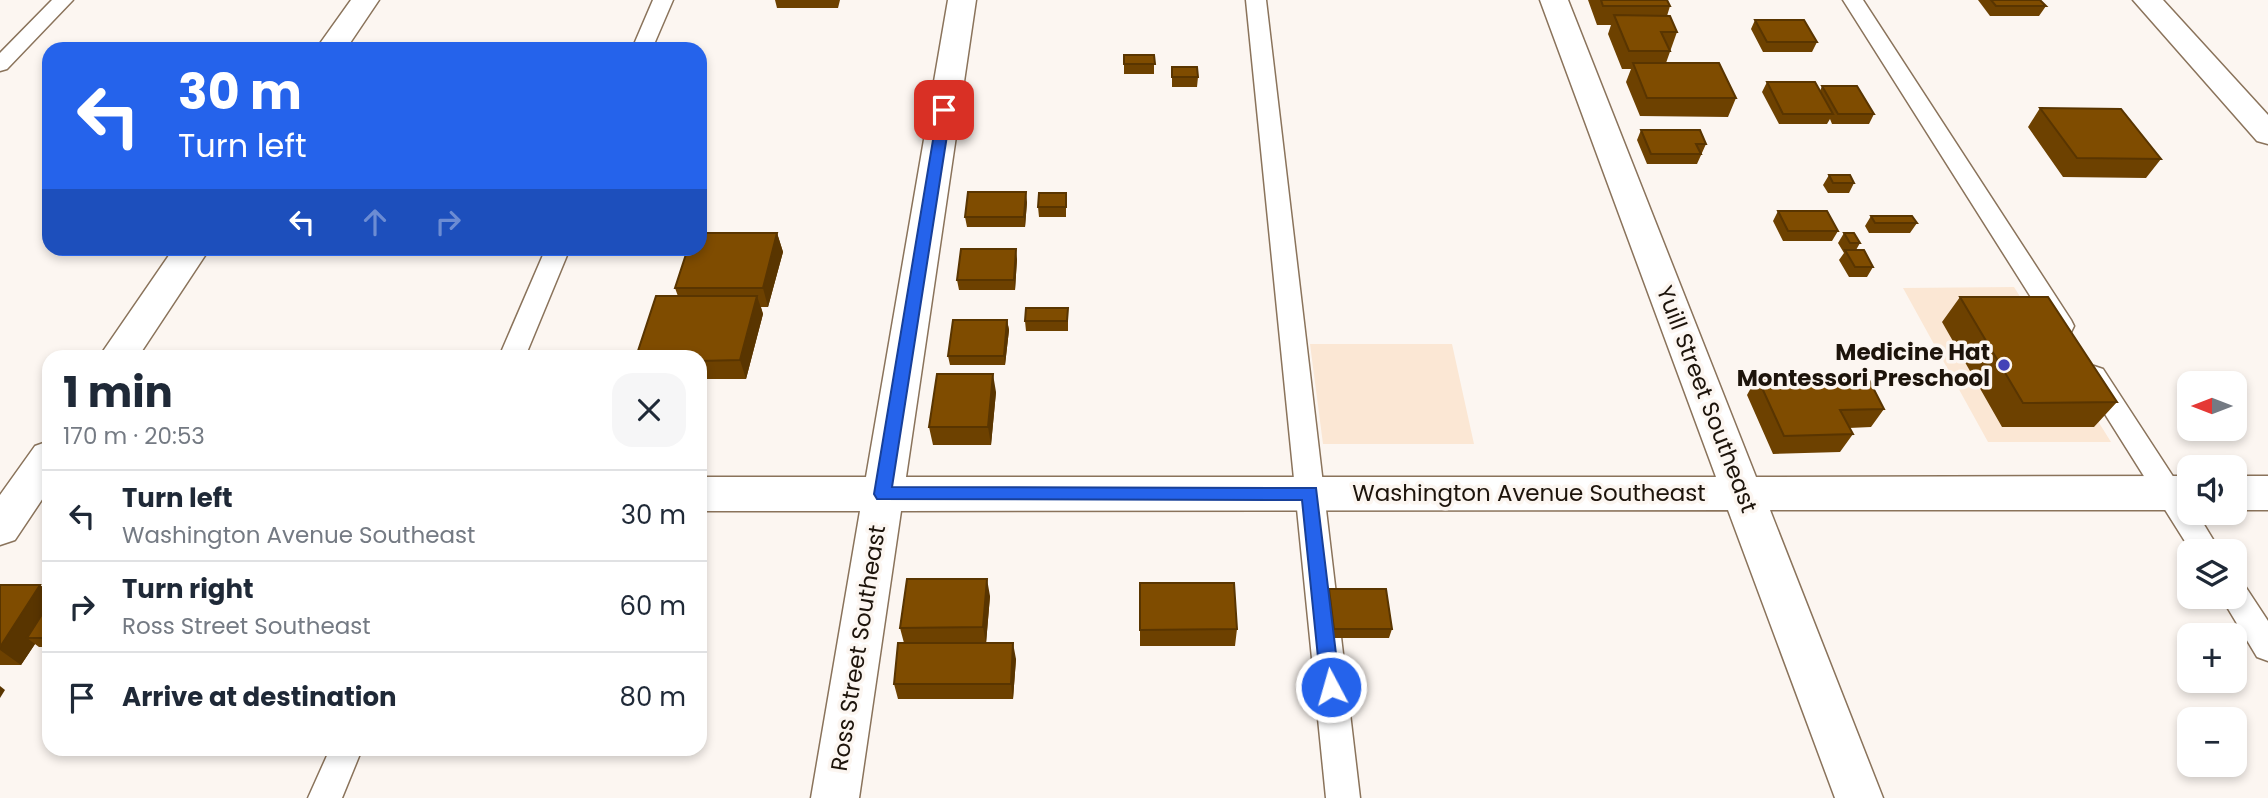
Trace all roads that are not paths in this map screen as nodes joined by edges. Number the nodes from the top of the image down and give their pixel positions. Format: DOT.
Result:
graph roads {
  1 [pos="63,0"];
  2 [pos="365,0"];
  3 [pos="663,0"];
  4 [pos="962,0"];
  5 [pos="1256,0"];
  6 [pos="1554,0"];
  7 [pos="1853,0"];
  8 [pos="2147,0"];
  9 [pos="336,42"];
  10 [pos="645,42"];
  11 [pos="0,65"];
  12 [pos="2268,134"];
  13 [pos="187,256"];
  14 [pos="555,256"];
  15 [pos="123,350"];
  16 [pos="515,350"];
  17 [pos="42,467"];
  18 [pos="2177,490"];
  19 [pos="1310,493"];
  20 [pos="1743,493"];
  21 [pos="2177,493"];
  22 [pos="2247,493"];
  23 [pos="2268,493"];
  24 [pos="24,494"];
  25 [pos="707,494"];
  26 [pos="883,494"];
  27 [pos="0,528"];
  28 [pos="2243,609"];
  29 [pos="2268,647"];
  30 [pos="343,756"];
  31 [pos="325,798"];
  32 [pos="835,798"];
  33 [pos="1343,798"];
  34 [pos="1859,798"];
  1 -- 11 [label="lane"];
  2 -- 9 [label="street"];
  3 -- 10 [label="lane"];
  4 -- 26 [label="street, Ross Street Southeast"];
  5 -- 19 [label="lane"];
  6 -- 20 [label="street, Yuill Street Southeast"];
  7 -- 18 [label="lane"];
  8 -- 12 [label="street"];
  13 -- 15 [label="street"];
  14 -- 16 [label="lane"];
  17 -- 24 [label="street"];
  19 -- 20 [label="street, Washington Avenue Southeast"];
  19 -- 26 [label="street, Washington Avenue Southeast"];
  19 -- 33 [label="lane"];
  20 -- 21 [label="street, Washington Avenue Southeast"];
  20 -- 34 [label="street, Yuill Street Southeast"];
  22 -- 23 [label="street"];
  24 -- 27 [label="street"];
  25 -- 26 [label="street, Washington Avenue Southeast"];
  26 -- 32 [label="street, Ross Street Southeast"];
  28 -- 29 [label="lane"];
  30 -- 31 [label="lane"];
}
